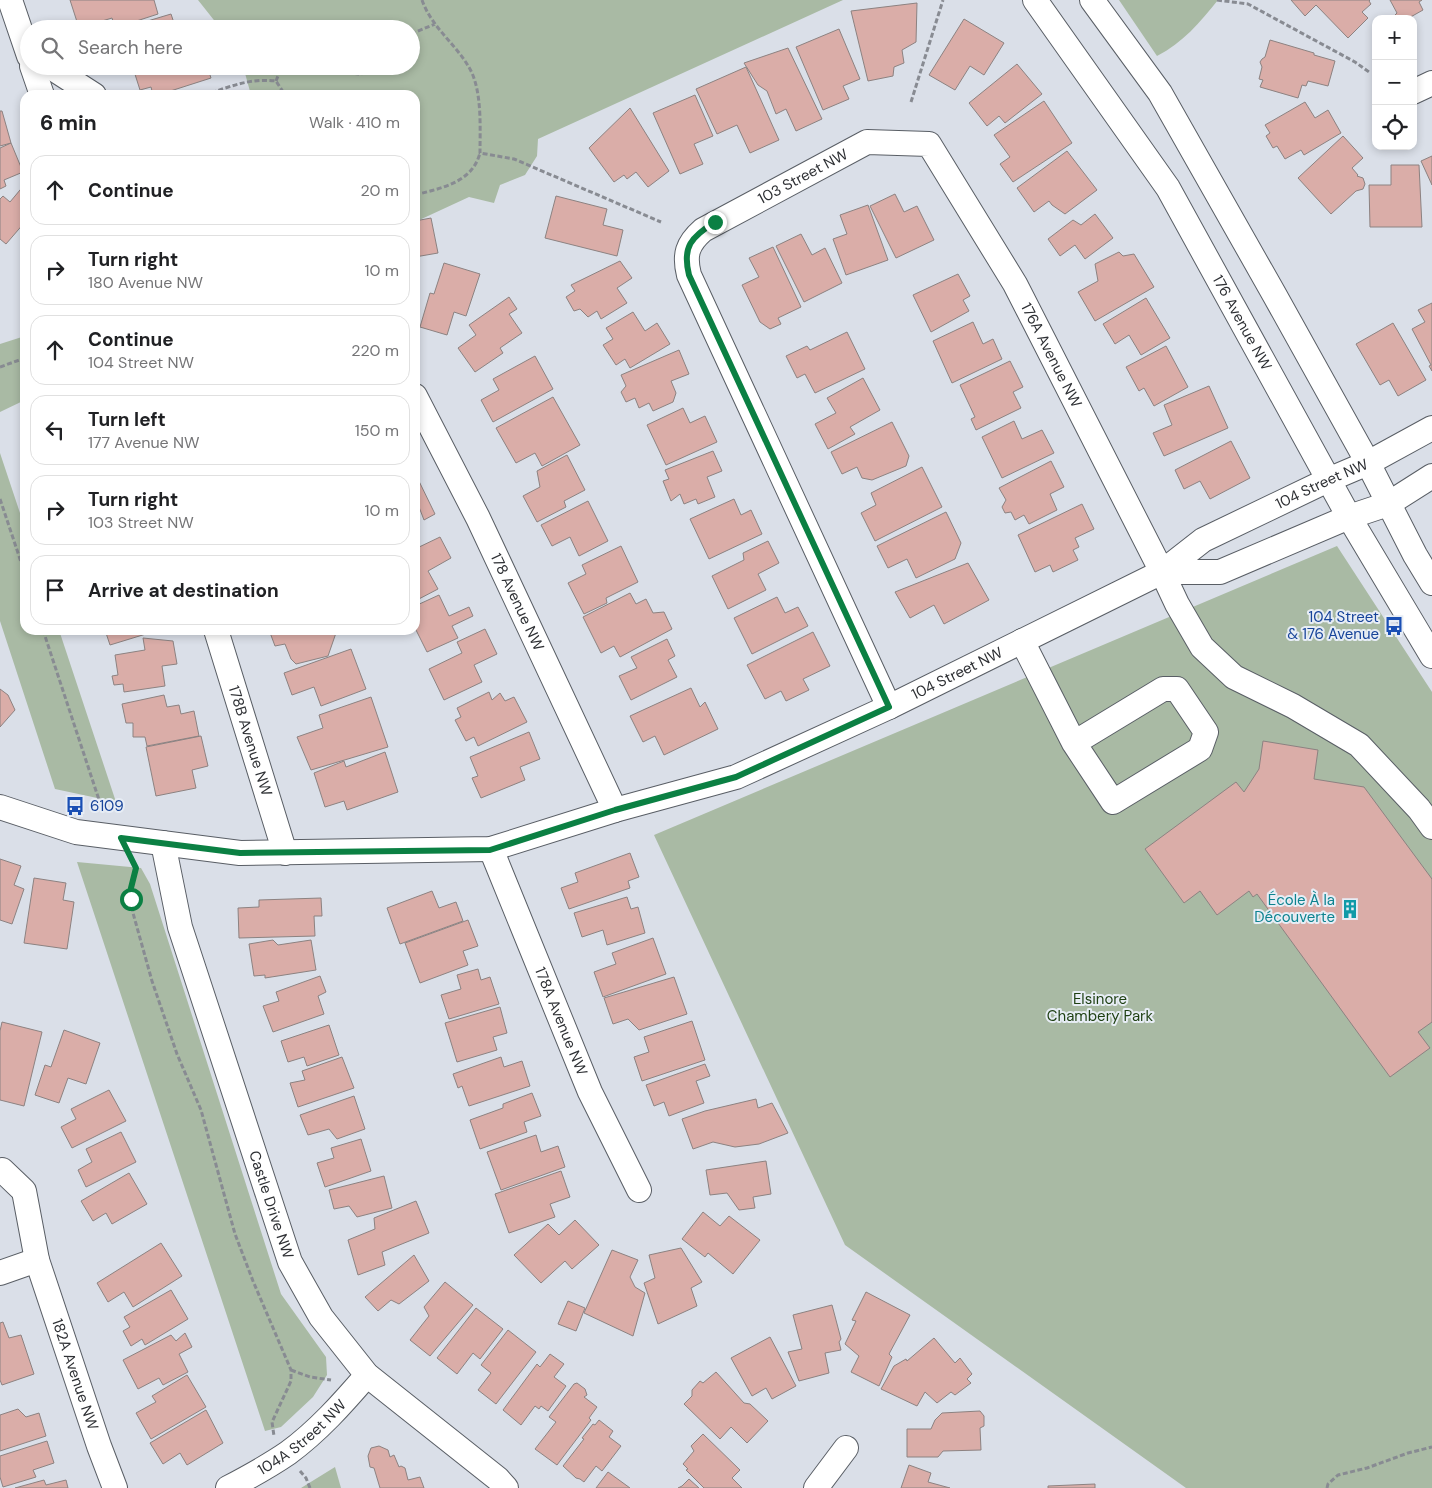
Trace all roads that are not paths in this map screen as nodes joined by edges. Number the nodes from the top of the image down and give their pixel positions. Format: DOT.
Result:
graph roads {
  1 [pos="10,0"];
  2 [pos="1035,0"];
  3 [pos="1092,0"];
  4 [pos="20,30"];
  5 [pos="35,75"];
  6 [pos="63,75"];
  7 [pos="1432,83"];
  8 [pos="40,90"];
  9 [pos="86,90"];
  10 [pos="1417,90"];
  11 [pos="929,144"];
  12 [pos="420,406"];
  13 [pos="1432,428"];
  14 [pos="1368,463"];
  15 [pos="1432,476"];
  16 [pos="1328,480"];
  17 [pos="1388,504"];
  18 [pos="1349,517"];
  19 [pos="1162,572"];
  20 [pos="1432,583"];
  21 [pos="218,635"];
  22 [pos="1022,642"];
  23 [pos="1432,656"];
  24 [pos="889,707"];
  25 [pos="1074,743"];
  26 [pos="0,807"];
  27 [pos="615,810"];
  28 [pos="1432,827"];
  29 [pos="163,843"];
  30 [pos="490,850"];
  31 [pos="286,853"];
  32 [pos="0,1172"];
  33 [pos="639,1190"];
  34 [pos="37,1260"];
  35 [pos="0,1273"];
  36 [pos="368,1375"];
  37 [pos="846,1448"];
  38 [pos="115,1488"];
  39 [pos="228,1488"];
  40 [pos="506,1488"];
  41 [pos="816,1488"];
  1 -- 4 [label="street"];
  2 -- 16 [label="street, 176 Avenue NW"];
  3 -- 14 [label="street"];
  5 -- 8 [label="street"];
  6 -- 9 [label="street"];
  7 -- 10 [label="street"];
  11 -- 19 [label="street, 176A Avenue NW"];
  11 -- 24 [label="street, 103 Street NW"];
  12 -- 27 [label="street, 178 Avenue NW"];
  13 -- 14 [label="street, 104 Street NW"];
  14 -- 16 [label="street, 104 Street NW"];
  14 -- 17 [label="street"];
  15 -- 17 [label="street, 104 Street NW"];
  16 -- 18 [label="street, 176 Avenue NW"];
  16 -- 19 [label="street, 104 Street NW"];
  17 -- 18 [label="street, 104 Street NW"];
  17 -- 20 [label="street"];
  18 -- 19 [label="street, 104 Street NW"];
  18 -- 23 [label="street, 176 Avenue NW"];
  19 -- 22 [label="street, 104 Street NW"];
  19 -- 28 [label="street, 176A Avenue NW"];
  21 -- 31 [label="street, 178B Avenue NW"];
  22 -- 24 [label="street, 104 Street NW"];
  22 -- 25 [label="street"];
  24 -- 27 [label="street, 104 Street NW"];
  25 -- 25 [label="street"];
  26 -- 29 [label="street, 104 Street NW"];
  27 -- 30 [label="street, 104 Street NW"];
  29 -- 31 [label="street, 104 Street NW"];
  29 -- 36 [label="street, Castle Drive NW"];
  30 -- 31 [label="street, 104 Street NW"];
  30 -- 33 [label="street, 178A Avenue NW"];
  32 -- 34 [label="street, 182A Avenue NW"];
  34 -- 35 [label="street"];
  34 -- 38 [label="street, 182A Avenue NW"];
  36 -- 39 [label="street, 104A Street NW"];
  36 -- 40 [label="street, Castle Drive NW"];
  37 -- 41 [label="street"];
}
